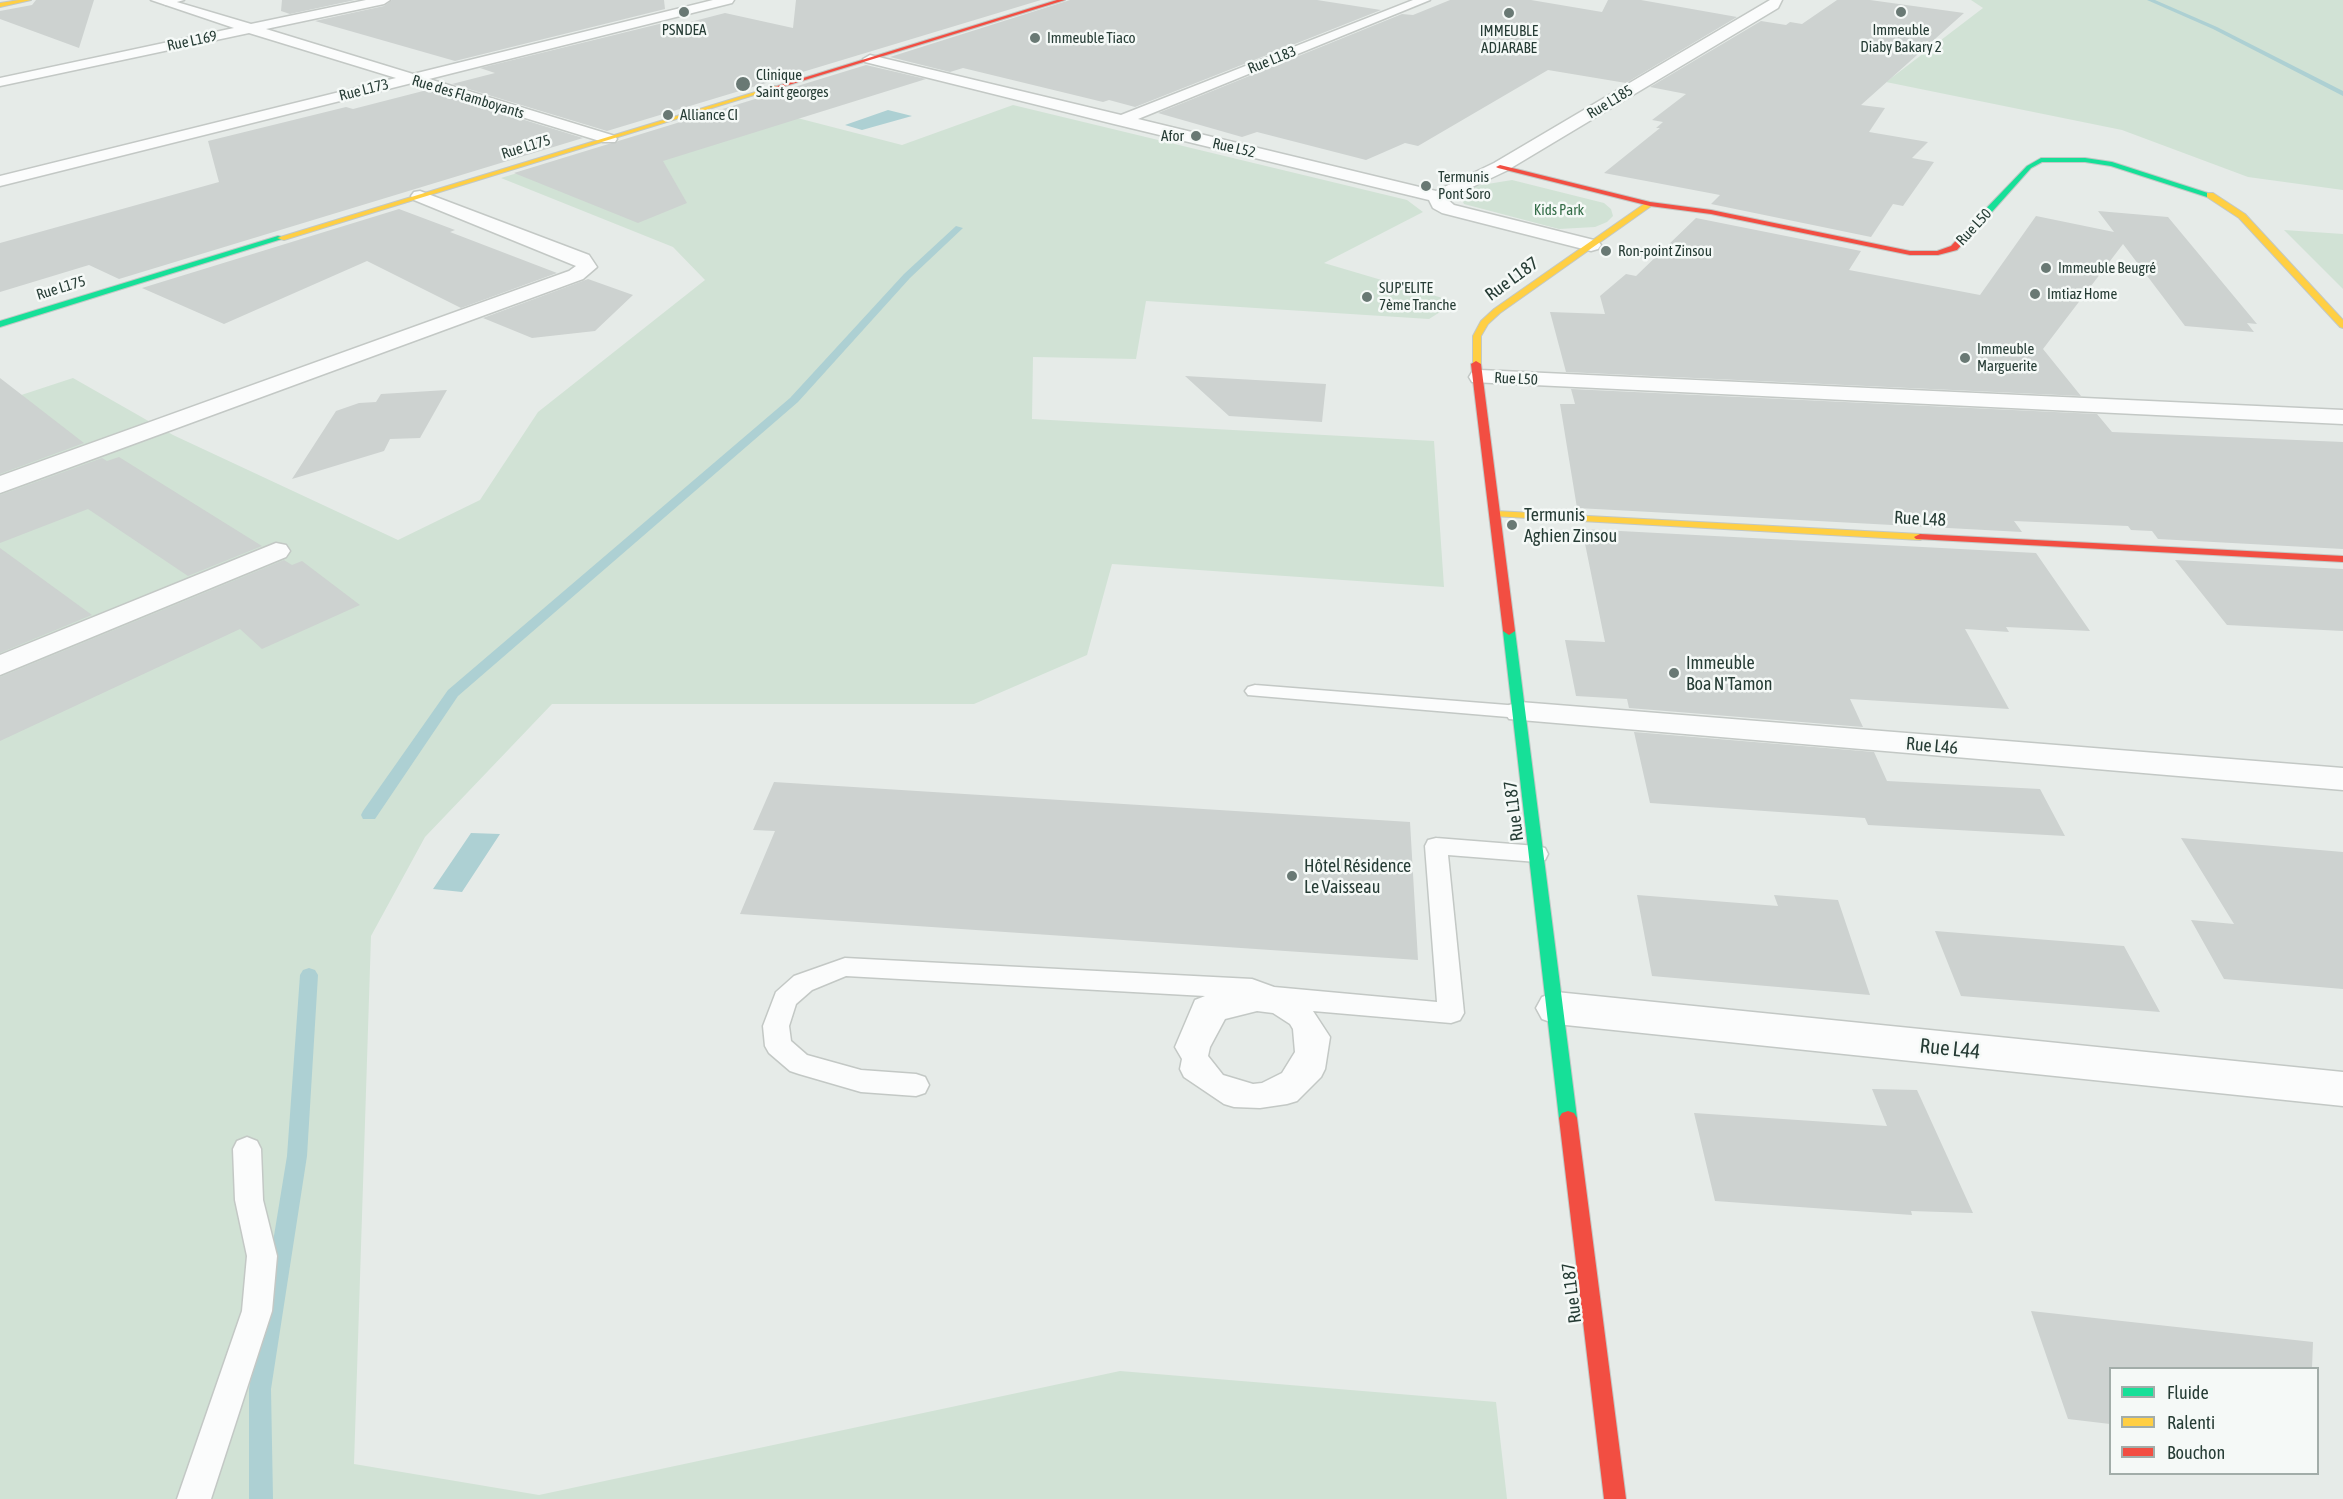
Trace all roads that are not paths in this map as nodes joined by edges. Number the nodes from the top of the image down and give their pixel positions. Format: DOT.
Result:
graph roads {
  1 [pos="28,0"];
  2 [pos="384,0"];
  3 [pos="728,0"];
  4 [pos="1062,0"];
  5 [pos="1424,0"];
  6 [pos="1776,0"];
  7 [pos="168,1"];
  8 [pos="0,5"];
  9 [pos="248,29"];
  10 [pos="870,59"];
  11 [pos="408,79"];
  12 [pos="0,82"];
  13 [pos="1120,121"];
  14 [pos="609,139"];
  15 [pos="1500,167"];
  16 [pos="0,181"];
  17 [pos="420,196"];
  18 [pos="1438,196"];
  19 [pos="1650,204"];
  20 [pos="1591,245"];
  21 [pos="0,324"];
  22 [pos="2343,325"];
  23 [pos="1480,377"];
  24 [pos="2343,417"];
  25 [pos="0,484"];
  26 [pos="1496,514"];
  27 [pos="276,551"];
  28 [pos="2343,559"];
  29 [pos="0,666"];
  30 [pos="1255,691"];
  31 [pos="1520,712"];
  32 [pos="2343,779"];
  33 [pos="1537,854"];
  34 [pos="1556,1008"];
  35 [pos="916,1085"];
  36 [pos="2343,1089"];
  37 [pos="247,1149"];
  38 [pos="194,1499"];
  39 [pos="1615,1499"];
  1 -- 8 [label="street"];
  2 -- 9 [label="street, Rue L169"];
  3 -- 11 [label="street, Rue L173"];
  4 -- 10 [label="street, Rue L175"];
  5 -- 13 [label="street, Rue L183"];
  6 -- 15 [label="street, Rue L185"];
  7 -- 9 [label="street, Rue des Flamboyants"];
  9 -- 11 [label="street, Rue des Flamboyants"];
  9 -- 12 [label="street, Rue L169"];
  10 -- 13 [label="street, Rue L52"];
  10 -- 14 [label="street, Rue L175"];
  11 -- 14 [label="street, Rue des Flamboyants"];
  11 -- 16 [label="street, Rue L173"];
  13 -- 18 [label="street, Rue L52"];
  14 -- 17 [label="street, Rue L175"];
  15 -- 18 [label="street, Rue L185"];
  15 -- 19 [label="street, Rue L50"];
  17 -- 21 [label="street, Rue L175"];
  17 -- 25 [label="street"];
  18 -- 20 [label="street, Rue L52"];
  19 -- 20 [label="street, Rue L187"];
  19 -- 22 [label="street, Rue L50"];
  20 -- 23 [label="street, Rue L187"];
  23 -- 24 [label="street, Rue L50"];
  23 -- 26 [label="street, Rue L187"];
  26 -- 28 [label="street, Rue L48"];
  26 -- 31 [label="street, Rue L187"];
  27 -- 29 [label="street"];
  30 -- 31 [label="lane"];
  31 -- 32 [label="street, Rue L46"];
  31 -- 33 [label="street, Rue L187"];
  33 -- 34 [label="street, Rue L187"];
  33 -- 35 [label="lane"];
  34 -- 36 [label="street, Rue L44"];
  34 -- 39 [label="street, Rue L187"];
  37 -- 38 [label="lane"];
}
